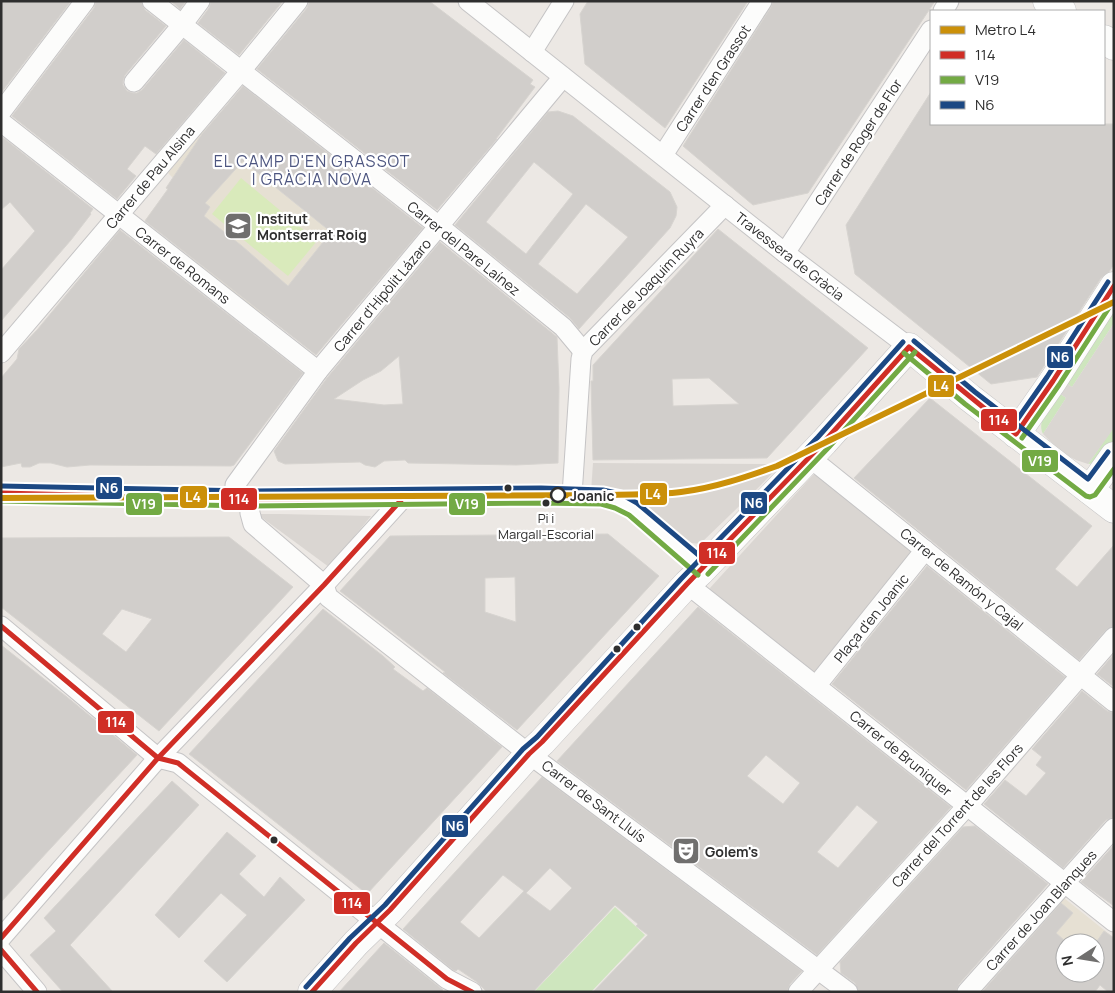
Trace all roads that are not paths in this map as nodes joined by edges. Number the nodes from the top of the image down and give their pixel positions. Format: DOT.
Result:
graph roads {
  1 [pos="86,1"];
  2 [pos="152,1"];
  3 [pos="200,1"];
  4 [pos="298,1"];
  5 [pos="468,1"];
  6 [pos="564,1"];
  7 [pos="762,1"];
  8 [pos="1047,1"];
  9 [pos="1060,10"];
  10 [pos="182,25"];
  11 [pos="930,32"];
  12 [pos="532,52"];
  13 [pos="241,71"];
  14 [pos="563,76"];
  15 [pos="134,82"];
  16 [pos="1,112"];
  17 [pos="1,122"];
  18 [pos="664,155"];
  19 [pos="725,205"];
  20 [pos="119,214"];
  21 [pos="439,227"];
  22 [pos="785,253"];
  23 [pos="1114,286"];
  24 [pos="909,347"];
  25 [pos="583,351"];
  26 [pos="1,352"];
  27 [pos="318,371"];
  28 [pos="1016,434"];
  29 [pos="1114,456"];
  30 [pos="810,457"];
  31 [pos="1090,490"];
  32 [pos="1,493"];
  33 [pos="572,495"];
  34 [pos="402,498"];
  35 [pos="242,499"];
  36 [pos="1114,509"];
  37 [pos="926,550"];
  38 [pos="695,576"];
  39 [pos="319,581"];
  40 [pos="1,626"];
  41 [pos="1114,637"];
  42 [pos="1080,674"];
  43 [pos="816,686"];
  44 [pos="1114,702"];
  45 [pos="529,754"];
  46 [pos="158,758"];
  47 [pos="968,805"];
  48 [pos="1114,828"];
  49 [pos="1065,883"];
  50 [pos="378,922"];
  51 [pos="1114,922"];
  52 [pos="1,938"];
  53 [pos="1,950"];
  54 [pos="818,969"];
  55 [pos="37,992"];
  56 [pos="312,992"];
  57 [pos="472,992"];
  58 [pos="798,992"];
  59 [pos="848,992"];
  60 [pos="967,992"];
  1 -- 16 [label="street"];
  2 -- 10 [label="street, Carrer del Pare Laínez"];
  3 -- 10 [label="street"];
  4 -- 13 [label="street, Carrer de Pau Alsina"];
  5 -- 12 [label="street, Travessera de Gràcia"];
  6 -- 12 [label="street"];
  7 -- 18 [label="street, Carrer d'en Grassot"];
  8 -- 9 [label="street"];
  10 -- 13 [label="street, Carrer del Pare Laínez"];
  10 -- 15 [label="street"];
  11 -- 22 [label="street, Carrer de Roger de Flor"];
  12 -- 14 [label="street, Travessera de Gràcia"];
  13 -- 20 [label="street, Carrer de Pau Alsina"];
  13 -- 21 [label="street, Carrer del Pare Laínez"];
  14 -- 18 [label="street, Travessera de Gràcia"];
  14 -- 21 [label="street, Carrer d'Hipòlit Lázaro"];
  17 -- 20 [label="street, Carrer de Romans"];
  18 -- 19 [label="street, Travessera de Gràcia"];
  19 -- 22 [label="street, Travessera de Gràcia"];
  19 -- 25 [label="street, Carrer de Joaquim Ruyra"];
  20 -- 26 [label="street, Carrer de Pau Alsina"];
  20 -- 27 [label="street, Carrer de Romans"];
  21 -- 25 [label="street, Carrer del Pare Laínez"];
  21 -- 27 [label="street, Carrer d'Hipòlit Lázaro"];
  22 -- 24 [label="street, Travessera de Gràcia"];
  23 -- 28 [label="street"];
  24 -- 28 [label="street, Travessera de Gràcia"];
  24 -- 30 [label="street"];
  25 -- 33 [label="street, Carrer de Joaquim Ruyra"];
  27 -- 35 [label="street, Carrer d'Hipòlit Lázaro"];
  28 -- 31 [label="street, Travessera de Gràcia"];
  29 -- 31 [label="street"];
  30 -- 37 [label="street, Carrer de Ramón y Cajal"];
  30 -- 38 [label="street"];
  31 -- 36 [label="street, Travessera de Gràcia"];
  32 -- 35 [label="street, Carrer de Bruniquer"];
  33 -- 34 [label="street, Carrer de Bruniquer"];
  33 -- 38 [label="street, Carrer de Bruniquer"];
  34 -- 35 [label="street, Carrer de Bruniquer"];
  34 -- 39 [label="street"];
  35 -- 39 [label="street, Carrer de Sant Lluís"];
  37 -- 42 [label="street, Carrer de Ramón y Cajal"];
  37 -- 43 [label="street, Plaça d'en Joanic"];
  38 -- 43 [label="street, Carrer de Bruniquer"];
  38 -- 45 [label="street"];
  39 -- 45 [label="street, Carrer de Sant Lluís"];
  39 -- 46 [label="street"];
  40 -- 46 [label="street"];
  41 -- 42 [label="street, Carrer del Torrent de les Flors"];
  42 -- 44 [label="street, Carrer de Ramón y Cajal"];
  42 -- 47 [label="street, Carrer del Torrent de les Flors"];
  43 -- 47 [label="street, Carrer de Bruniquer"];
  45 -- 50 [label="street"];
  45 -- 54 [label="street, Carrer de Sant Lluís"];
  46 -- 50 [label="street"];
  46 -- 52 [label="street"];
  47 -- 49 [label="street, Carrer de Bruniquer"];
  47 -- 54 [label="street, Carrer del Torrent de les Flors"];
  48 -- 49 [label="street, Carrer de Joan Blanques"];
  49 -- 51 [label="street, Carrer de Bruniquer"];
  49 -- 60 [label="street, Carrer de Joan Blanques"];
  50 -- 56 [label="street"];
  50 -- 57 [label="street"];
  53 -- 55 [label="street"];
  54 -- 58 [label="street, Carrer del Torrent de les Flors"];
  54 -- 59 [label="street, Carrer de Sant Lluís"];
}
